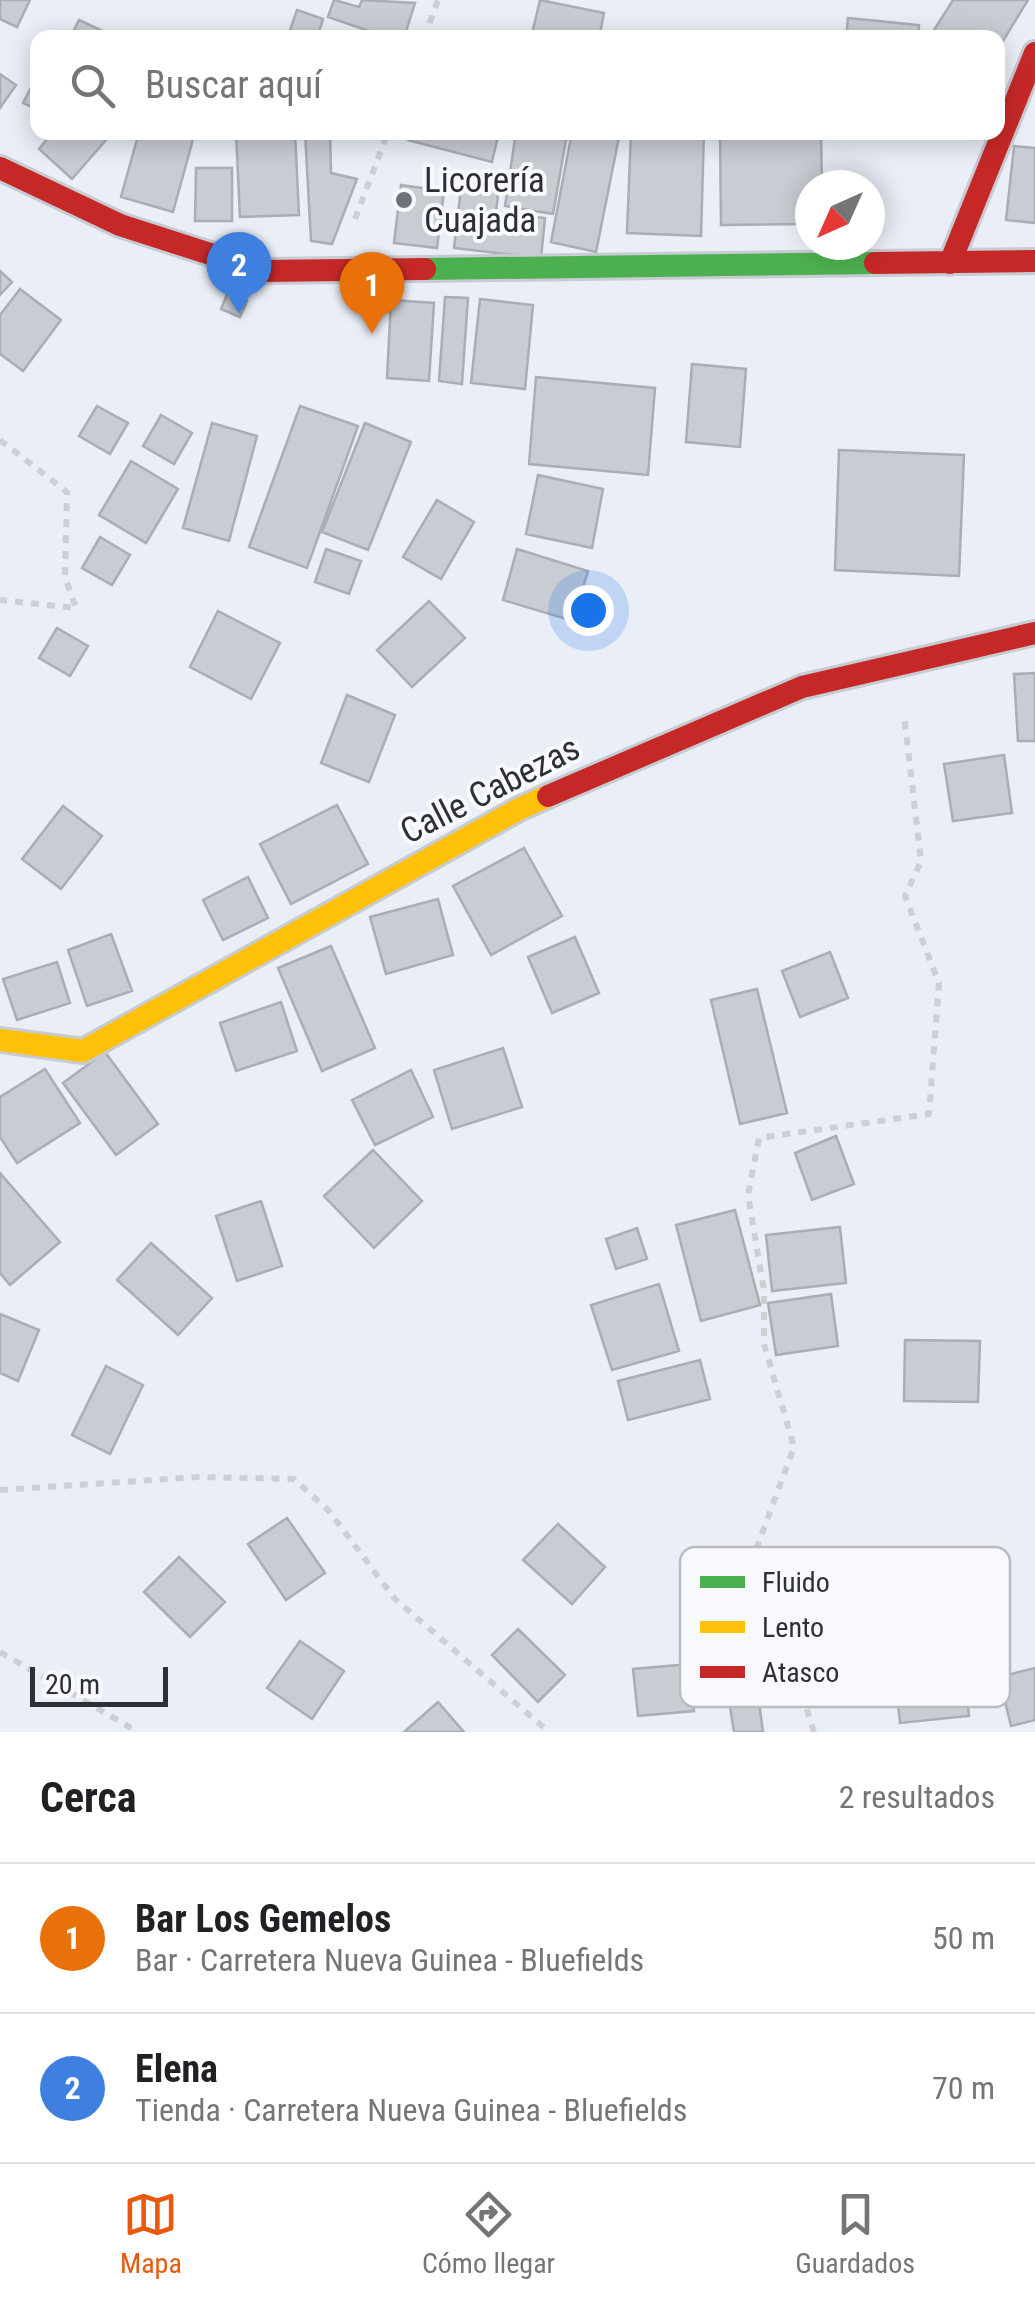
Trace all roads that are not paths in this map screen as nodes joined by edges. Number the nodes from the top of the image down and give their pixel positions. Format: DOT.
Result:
graph roads {
  1 [pos="1035,53"];
  2 [pos="1005,120"];
  3 [pos="997,140"];
  4 [pos="0,168"];
  5 [pos="1035,262"];
  6 [pos="950,263"];
  7 [pos="1035,633"];
  8 [pos="0,1040"];
  1 -- 2 [label="main road"];
  3 -- 6 [label="main road"];
  4 -- 6 [label="main road"];
  5 -- 6 [label="main road"];
  7 -- 8 [label="main road, Calle Cabezas"];
}
